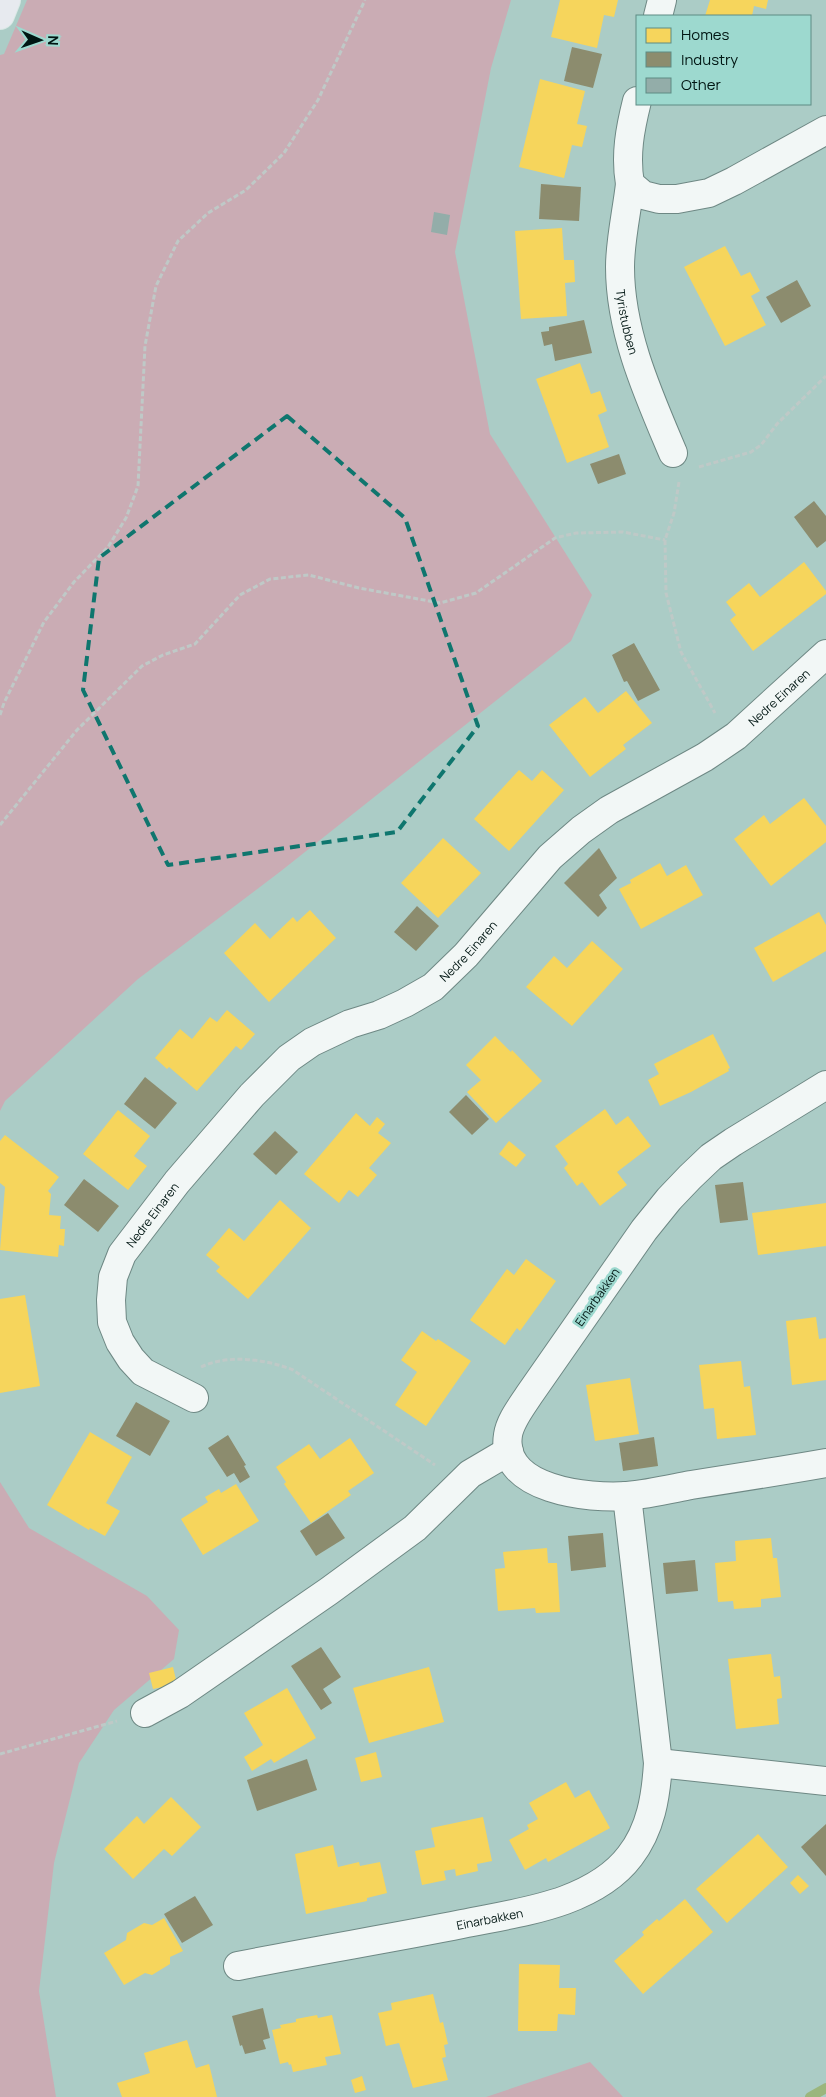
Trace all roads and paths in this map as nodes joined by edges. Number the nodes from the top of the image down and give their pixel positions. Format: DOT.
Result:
graph roads {
  1 [pos="6,0"];
  2 [pos="365,0"];
  3 [pos="662,0"];
  4 [pos="0,15"];
  5 [pos="658,15"];
  6 [pos="636,105"];
  7 [pos="826,130"];
  8 [pos="630,184"];
  9 [pos="826,376"];
  10 [pos="676,463"];
  11 [pos="665,540"];
  12 [pos="826,654"];
  13 [pos="0,715"];
  14 [pos="730,739"];
  15 [pos="0,825"];
  16 [pos="826,1085"];
  17 [pos="164,1384"];
  18 [pos="194,1398"];
  19 [pos="509,1451"];
  20 [pos="826,1463"];
  21 [pos="440,1468"];
  22 [pos="627,1496"];
  23 [pos="145,1712"];
  24 [pos="0,1754"];
  25 [pos="658,1763"];
  26 [pos="826,1780"];
  27 [pos="238,1966"];
  1 -- 4 [label="main road"];
  2 -- 13 [label="path"];
  3 -- 5 [label="street"];
  6 -- 8 [label="street, Tyristubben"];
  7 -- 8 [label="street"];
  8 -- 10 [label="street, Tyristubben"];
  9 -- 10 [label="path"];
  10 -- 11 [label="path"];
  11 -- 14 [label="path"];
  11 -- 15 [label="path"];
  12 -- 14 [label="street, Nedre Einaren"];
  14 -- 17 [label="street, Nedre Einaren"];
  16 -- 19 [label="street, Einarbakken"];
  17 -- 18 [label="street"];
  17 -- 21 [label="path"];
  19 -- 22 [label="street"];
  19 -- 23 [label="street"];
  20 -- 22 [label="street"];
  22 -- 25 [label="street, Einarbakken"];
  23 -- 24 [label="path"];
  25 -- 26 [label="street"];
  25 -- 27 [label="street, Einarbakken"];
}
